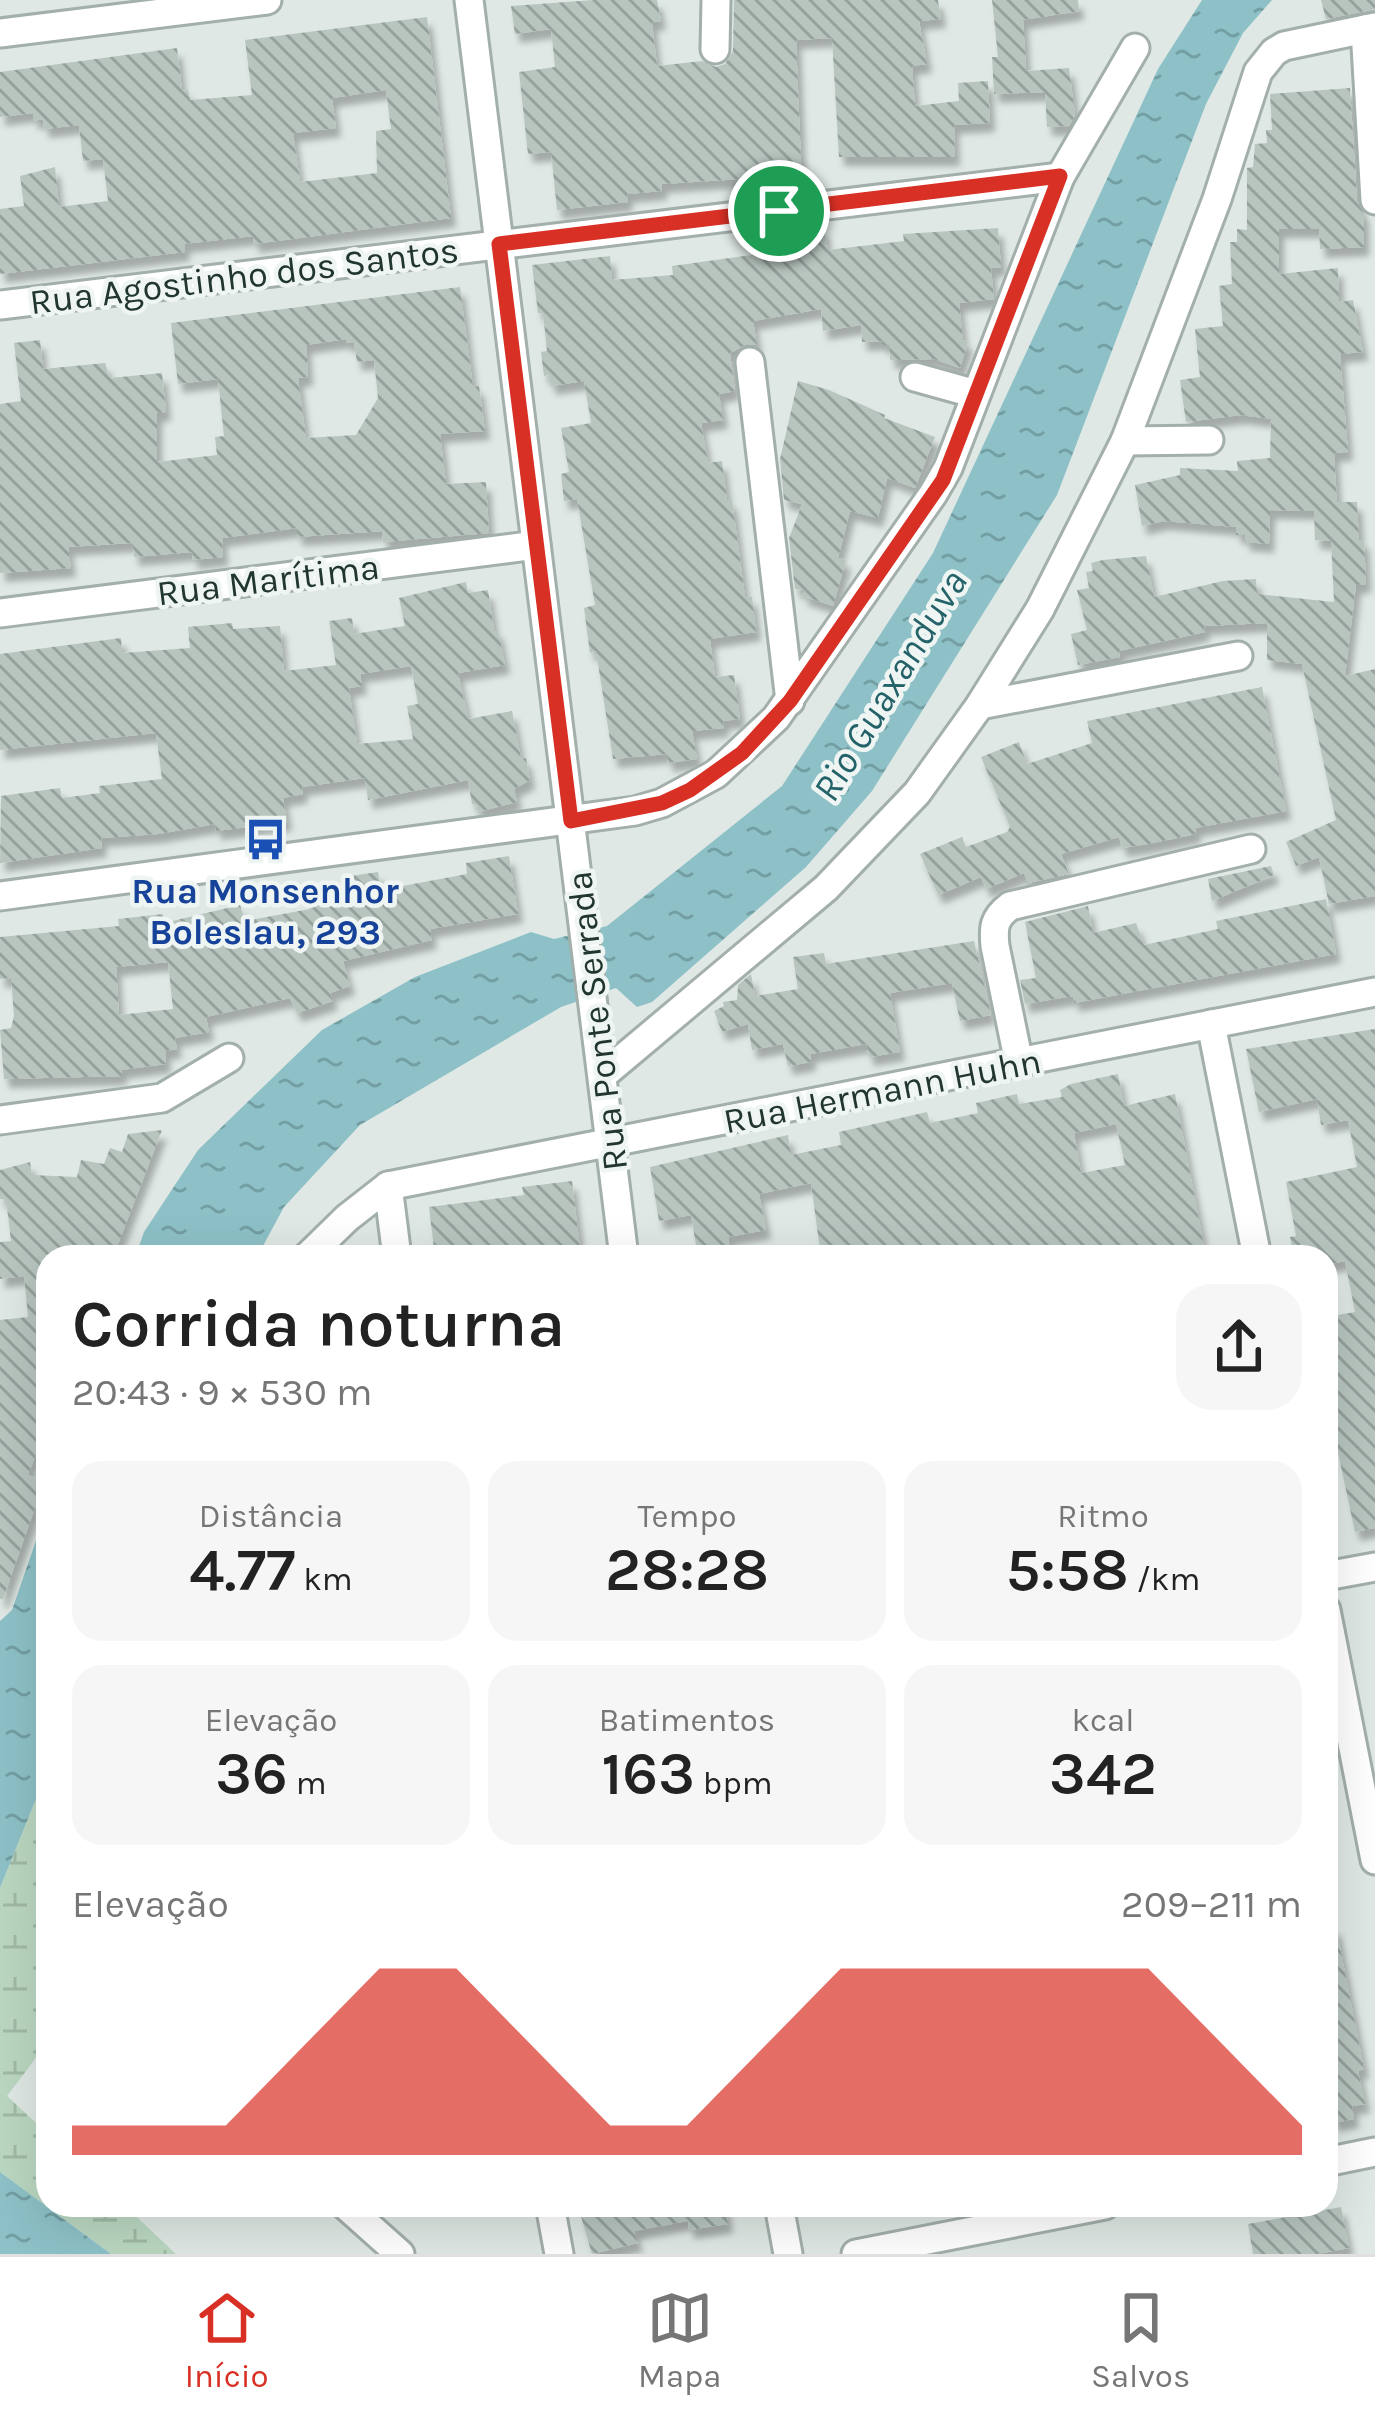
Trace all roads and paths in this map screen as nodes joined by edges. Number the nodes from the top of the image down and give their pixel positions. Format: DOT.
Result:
graph roads {
  1 [pos="267,0"];
  2 [pos="469,0"];
  3 [pos="716,0"];
  4 [pos="1370,28"];
  5 [pos="0,32"];
  6 [pos="1135,48"];
  7 [pos="715,49"];
  8 [pos="1060,176"];
  9 [pos="1375,200"];
  10 [pos="499,244"];
  11 [pos="0,305"];
  12 [pos="750,362"];
  13 [pos="915,377"];
  14 [pos="976,394"];
  15 [pos="1209,440"];
  16 [pos="1125,441"];
  17 [pos="536,545"];
  18 [pos="0,613"];
  19 [pos="1238,656"];
  20 [pos="790,701"];
  21 [pos="980,705"];
  22 [pos="571,821"];
  23 [pos="1251,849"];
  24 [pos="0,896"];
  25 [pos="1375,992"];
  26 [pos="1211,1024"];
  27 [pos="229,1058"];
  28 [pos="1019,1063"];
  29 [pos="602,1075"];
  30 [pos="0,1120"];
  31 [pos="611,1144"];
  32 [pos="388,1186"];
  33 [pos="320,1245"];
  34 [pos="396,1245"];
  35 [pos="623,1245"];
  36 [pos="1255,1245"];
  37 [pos="1375,1567"];
  38 [pos="1338,1574"];
  39 [pos="1338,1671"];
  40 [pos="1375,1860"];
  41 [pos="1375,2152"];
  42 [pos="1338,2160"];
  43 [pos="358,2217"];
  44 [pos="552,2217"];
  45 [pos="781,2217"];
  46 [pos="1045,2217"];
  47 [pos="400,2254"];
  48 [pos="560,2254"];
  49 [pos="788,2254"];
  50 [pos="856,2254"];
  1 -- 5 [label="street"];
  2 -- 10 [label="street, Rua Ponte Serrada"];
  3 -- 7 [label="street"];
  4 -- 9 [label="street"];
  4 -- 16 [label="street"];
  6 -- 8 [label="street"];
  8 -- 10 [label="street, Rua Agostinho dos Santos"];
  8 -- 14 [label="street"];
  10 -- 11 [label="street, Rua Agostinho dos Santos"];
  10 -- 17 [label="street, Rua Ponte Serrada"];
  12 -- 20 [label="street"];
  13 -- 14 [label="street"];
  14 -- 20 [label="street"];
  15 -- 16 [label="street"];
  16 -- 21 [label="street"];
  17 -- 18 [label="street, Rua Marítima"];
  17 -- 22 [label="street, Rua Ponte Serrada"];
  19 -- 21 [label="street"];
  20 -- 22 [label="street"];
  21 -- 29 [label="street"];
  22 -- 24 [label="street"];
  22 -- 29 [label="street, Rua Ponte Serrada"];
  23 -- 28 [label="street"];
  25 -- 26 [label="street, Rua Hermann Huhn"];
  26 -- 28 [label="street, Rua Hermann Huhn"];
  26 -- 36 [label="street"];
  27 -- 30 [label="street"];
  28 -- 31 [label="street, Rua Hermann Huhn"];
  29 -- 31 [label="street, Rua Ponte Serrada"];
  31 -- 32 [label="street, Rua Hermann Huhn"];
  31 -- 35 [label="street, Rua Ponte Serrada"];
  32 -- 33 [label="street"];
  32 -- 34 [label="street"];
  37 -- 38 [label="street"];
  39 -- 40 [label="street"];
  41 -- 42 [label="street"];
  43 -- 47 [label="street"];
  44 -- 48 [label="street"];
  45 -- 49 [label="street"];
  46 -- 50 [label="street"];
}
